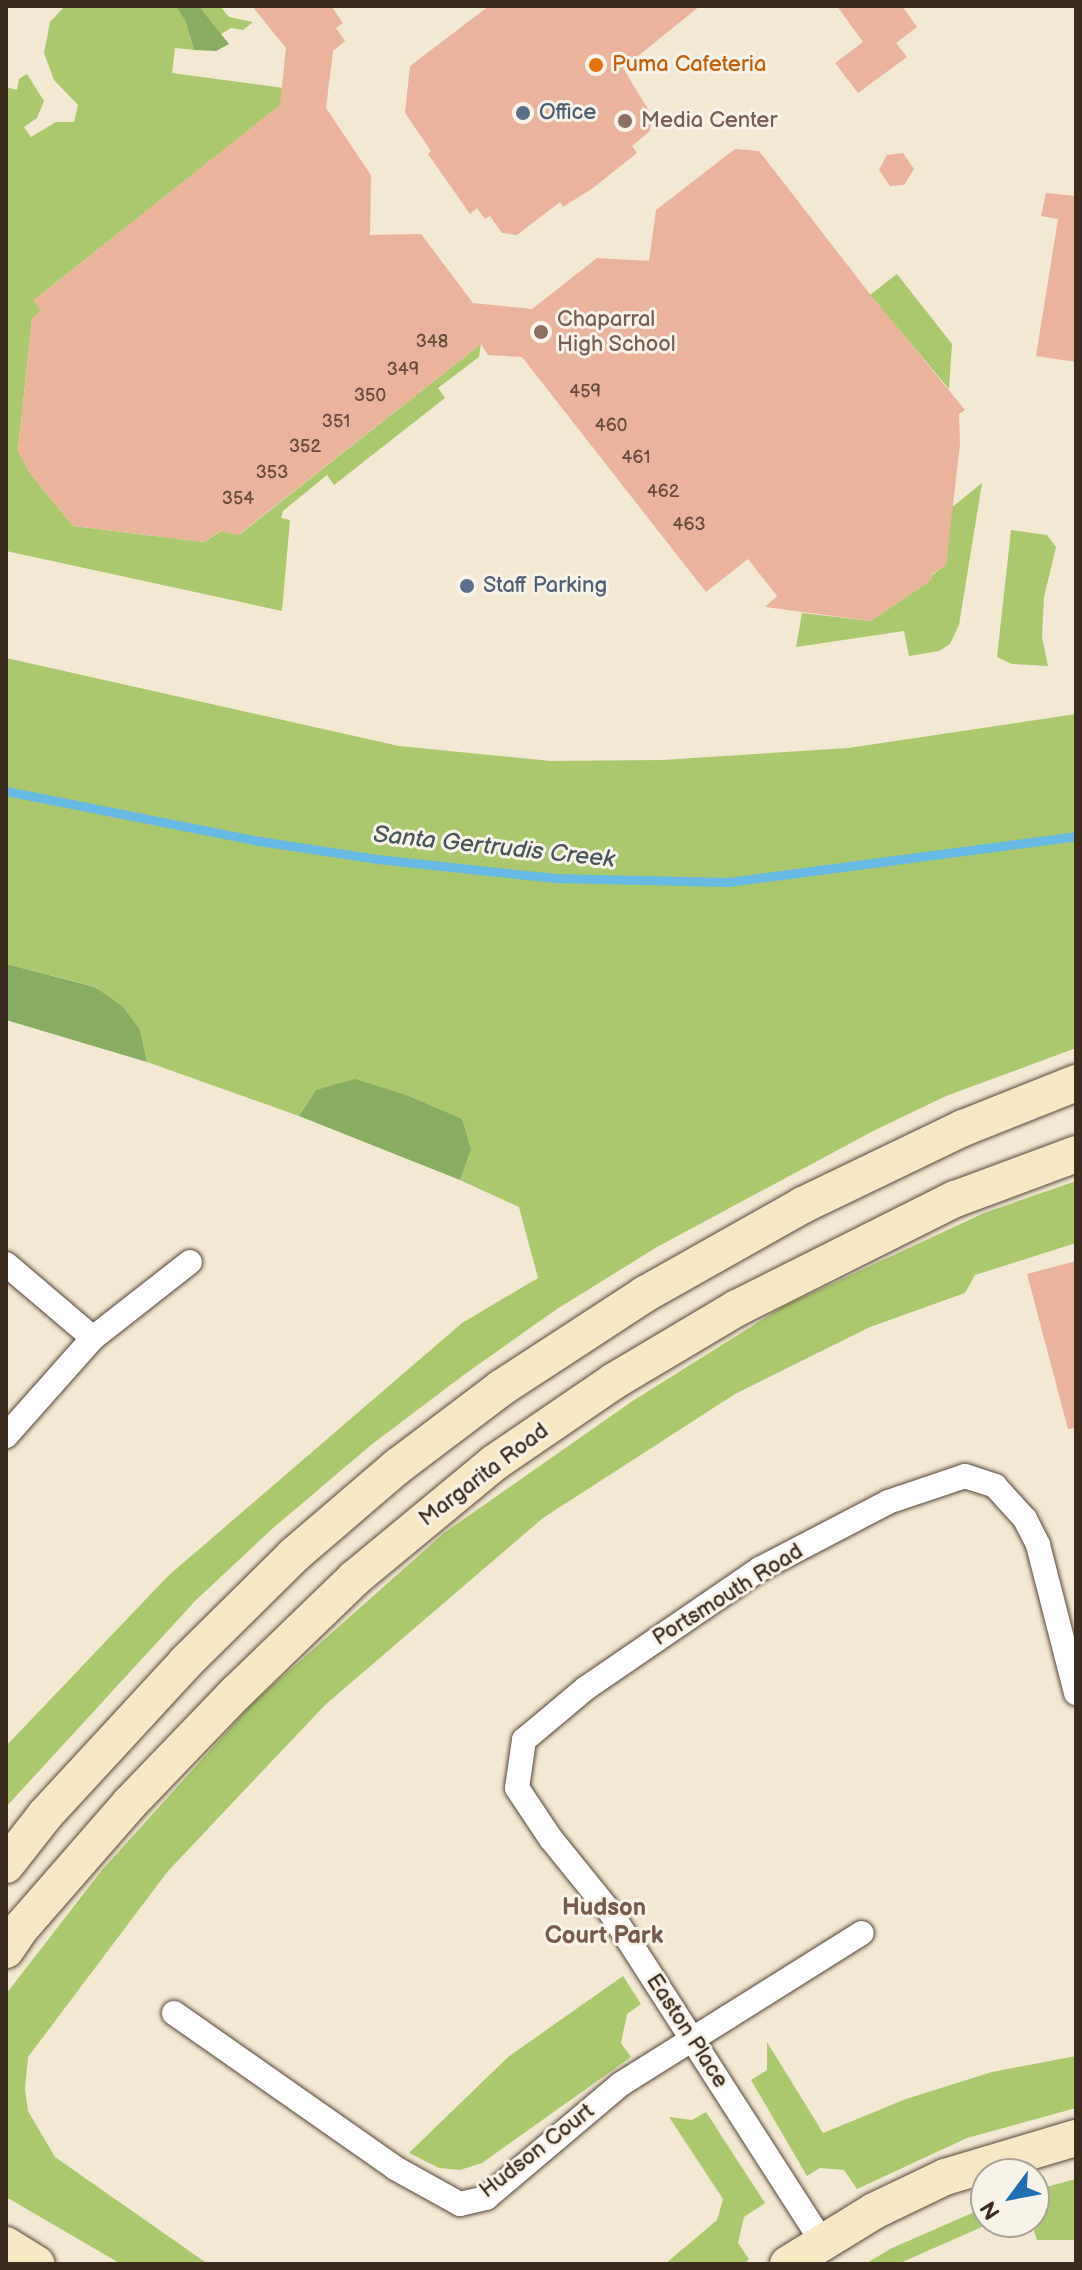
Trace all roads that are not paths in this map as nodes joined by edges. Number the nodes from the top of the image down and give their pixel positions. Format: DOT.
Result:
graph roads {
  1 [pos="1076,1083"];
  2 [pos="1076,1154"];
  3 [pos="190,1262"];
  4 [pos="6,1264"];
  5 [pos="93,1338"];
  6 [pos="10,1432"];
  7 [pos="1076,1693"];
  8 [pos="517,1788"];
  9 [pos="6,1865"];
  10 [pos="862,1933"];
  11 [pos="6,1950"];
  12 [pos="174,2013"];
  13 [pos="692,2039"];
  14 [pos="1076,2138"];
  15 [pos="821,2240"];
  16 [pos="6,2245"];
  17 [pos="37,2264"];
  18 [pos="788,2264"];
  1 -- 9 [label="main road"];
  2 -- 11 [label="main road, Margarita Road"];
  3 -- 5 [label="street"];
  4 -- 5 [label="street"];
  5 -- 6 [label="street"];
  7 -- 8 [label="street, Portsmouth Road"];
  8 -- 13 [label="street, Easton Place"];
  10 -- 13 [label="street, Hudson Court"];
  12 -- 13 [label="street, Hudson Court"];
  13 -- 15 [label="street, Easton Place"];
  14 -- 15 [label="main road"];
  15 -- 18 [label="main road"];
  16 -- 17 [label="main road"];
}
